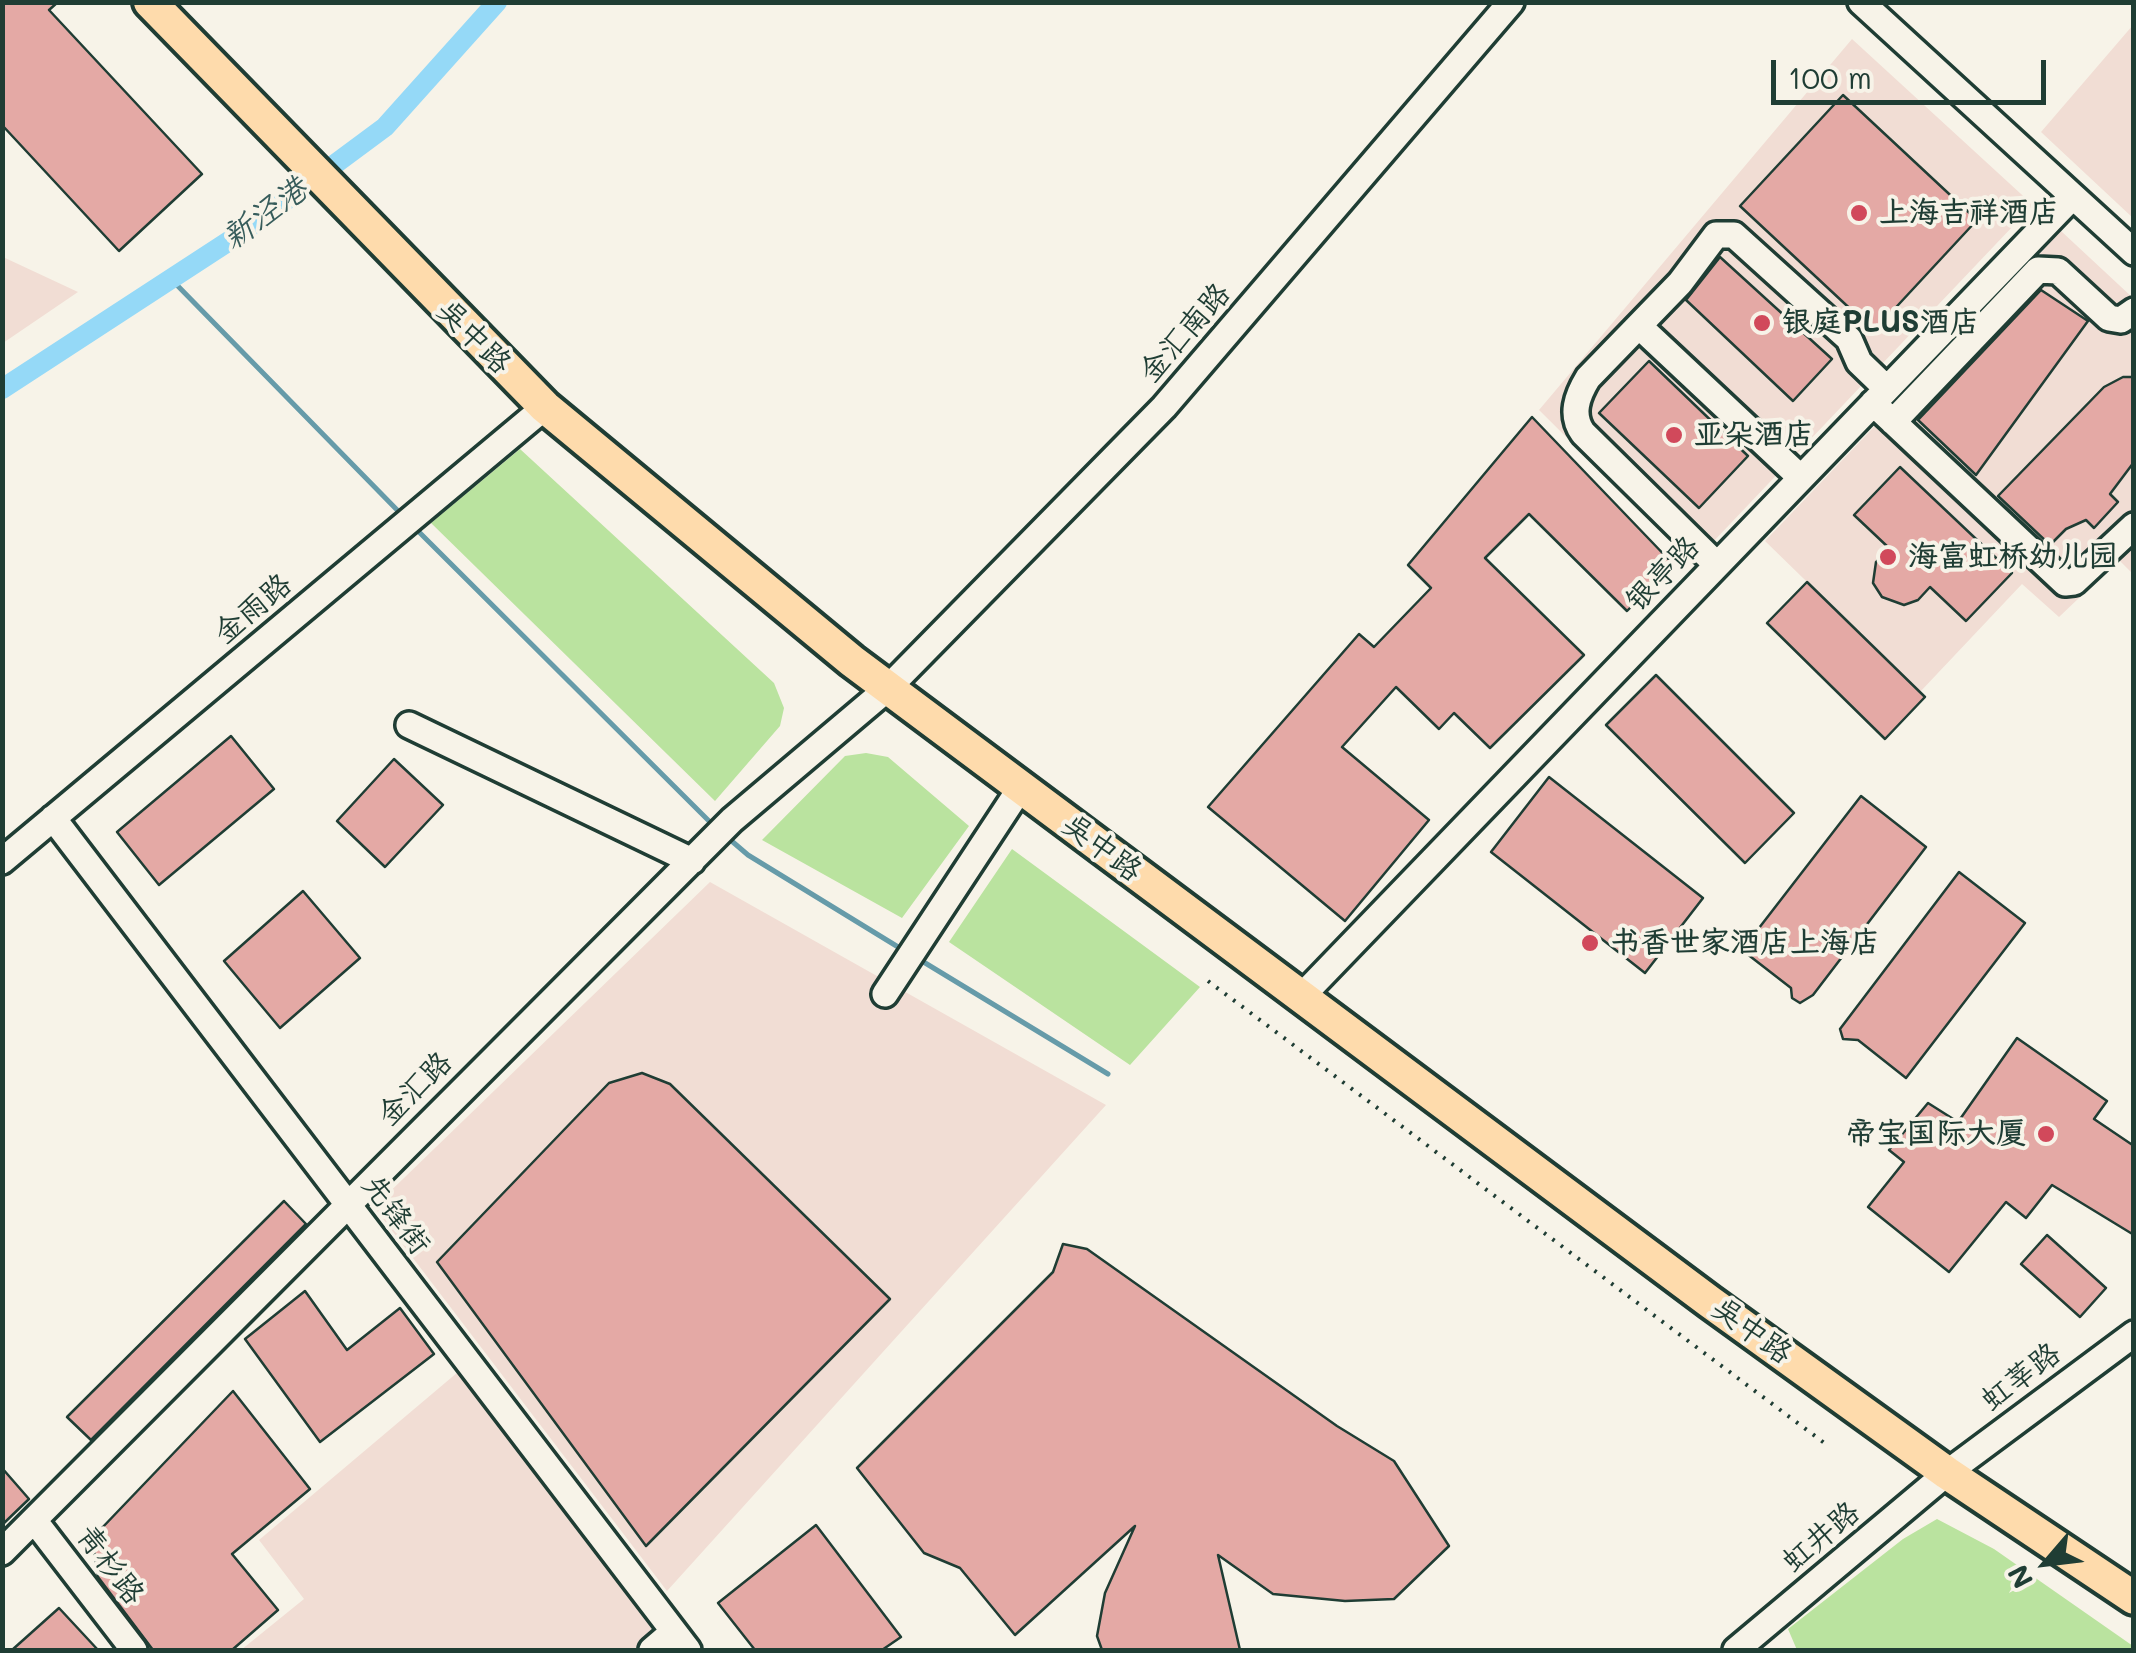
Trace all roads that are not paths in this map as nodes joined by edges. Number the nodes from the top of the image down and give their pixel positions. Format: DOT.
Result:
graph roads {
  1 [pos="150,2"];
  2 [pos="1511,2"];
  3 [pos="1861,2"];
  4 [pos="2072,196"];
  5 [pos="2134,252"];
  6 [pos="2134,311"];
  7 [pos="1639,326"];
  8 [pos="1880,396"];
  9 [pos="545,407"];
  10 [pos="1892,422"];
  11 [pos="1801,478"];
  12 [pos="2134,526"];
  13 [pos="1718,565"];
  14 [pos="887,689"];
  15 [pos="409,725"];
  16 [pos="1021,787"];
  17 [pos="53,818"];
  18 [pos="697,855"];
  19 [pos="2,861"];
  20 [pos="888,989"];
  21 [pos="1301,997"];
  22 [pos="346,1204"];
  23 [pos="2134,1334"];
  24 [pos="1948,1472"];
  25 [pos="34,1520"];
  26 [pos="2,1552"];
  27 [pos="2134,1598"];
  28 [pos="680,1641"];
  29 [pos="134,1650"];
  30 [pos="652,1650"];
  31 [pos="1736,1650"];
  1 -- 9 [label="main road, 吴中路"];
  2 -- 14 [label="street, 金汇南路"];
  3 -- 4 [label="street"];
  4 -- 5 [label="street"];
  4 -- 8 [label="street, 银亭路"];
  6 -- 10 [label="street"];
  7 -- 8 [label="street"];
  7 -- 11 [label="street"];
  7 -- 13 [label="street"];
  8 -- 10 [label="street"];
  8 -- 11 [label="street, 银亭路"];
  9 -- 14 [label="main road, 吴中路"];
  9 -- 17 [label="street, 金雨路"];
  10 -- 12 [label="street"];
  11 -- 13 [label="street, 银亭路"];
  13 -- 21 [label="street, 银亭路"];
  14 -- 16 [label="main road, 吴中路"];
  14 -- 18 [label="street, 金汇路"];
  15 -- 18 [label="street"];
  16 -- 20 [label="street"];
  16 -- 21 [label="main road, 吴中路"];
  17 -- 19 [label="street, 金雨路"];
  17 -- 22 [label="street, 先锋街"];
  18 -- 22 [label="street, 金汇路"];
  21 -- 24 [label="main road, 吴中路"];
  22 -- 25 [label="street, 金汇路"];
  22 -- 28 [label="street, 先锋街"];
  23 -- 24 [label="street, 虹莘路"];
  24 -- 27 [label="main road, 吴中路"];
  24 -- 31 [label="street, 虹井路"];
  25 -- 26 [label="street, 金汇路"];
  25 -- 29 [label="street, 青杉路"];
  28 -- 30 [label="street"];
}
